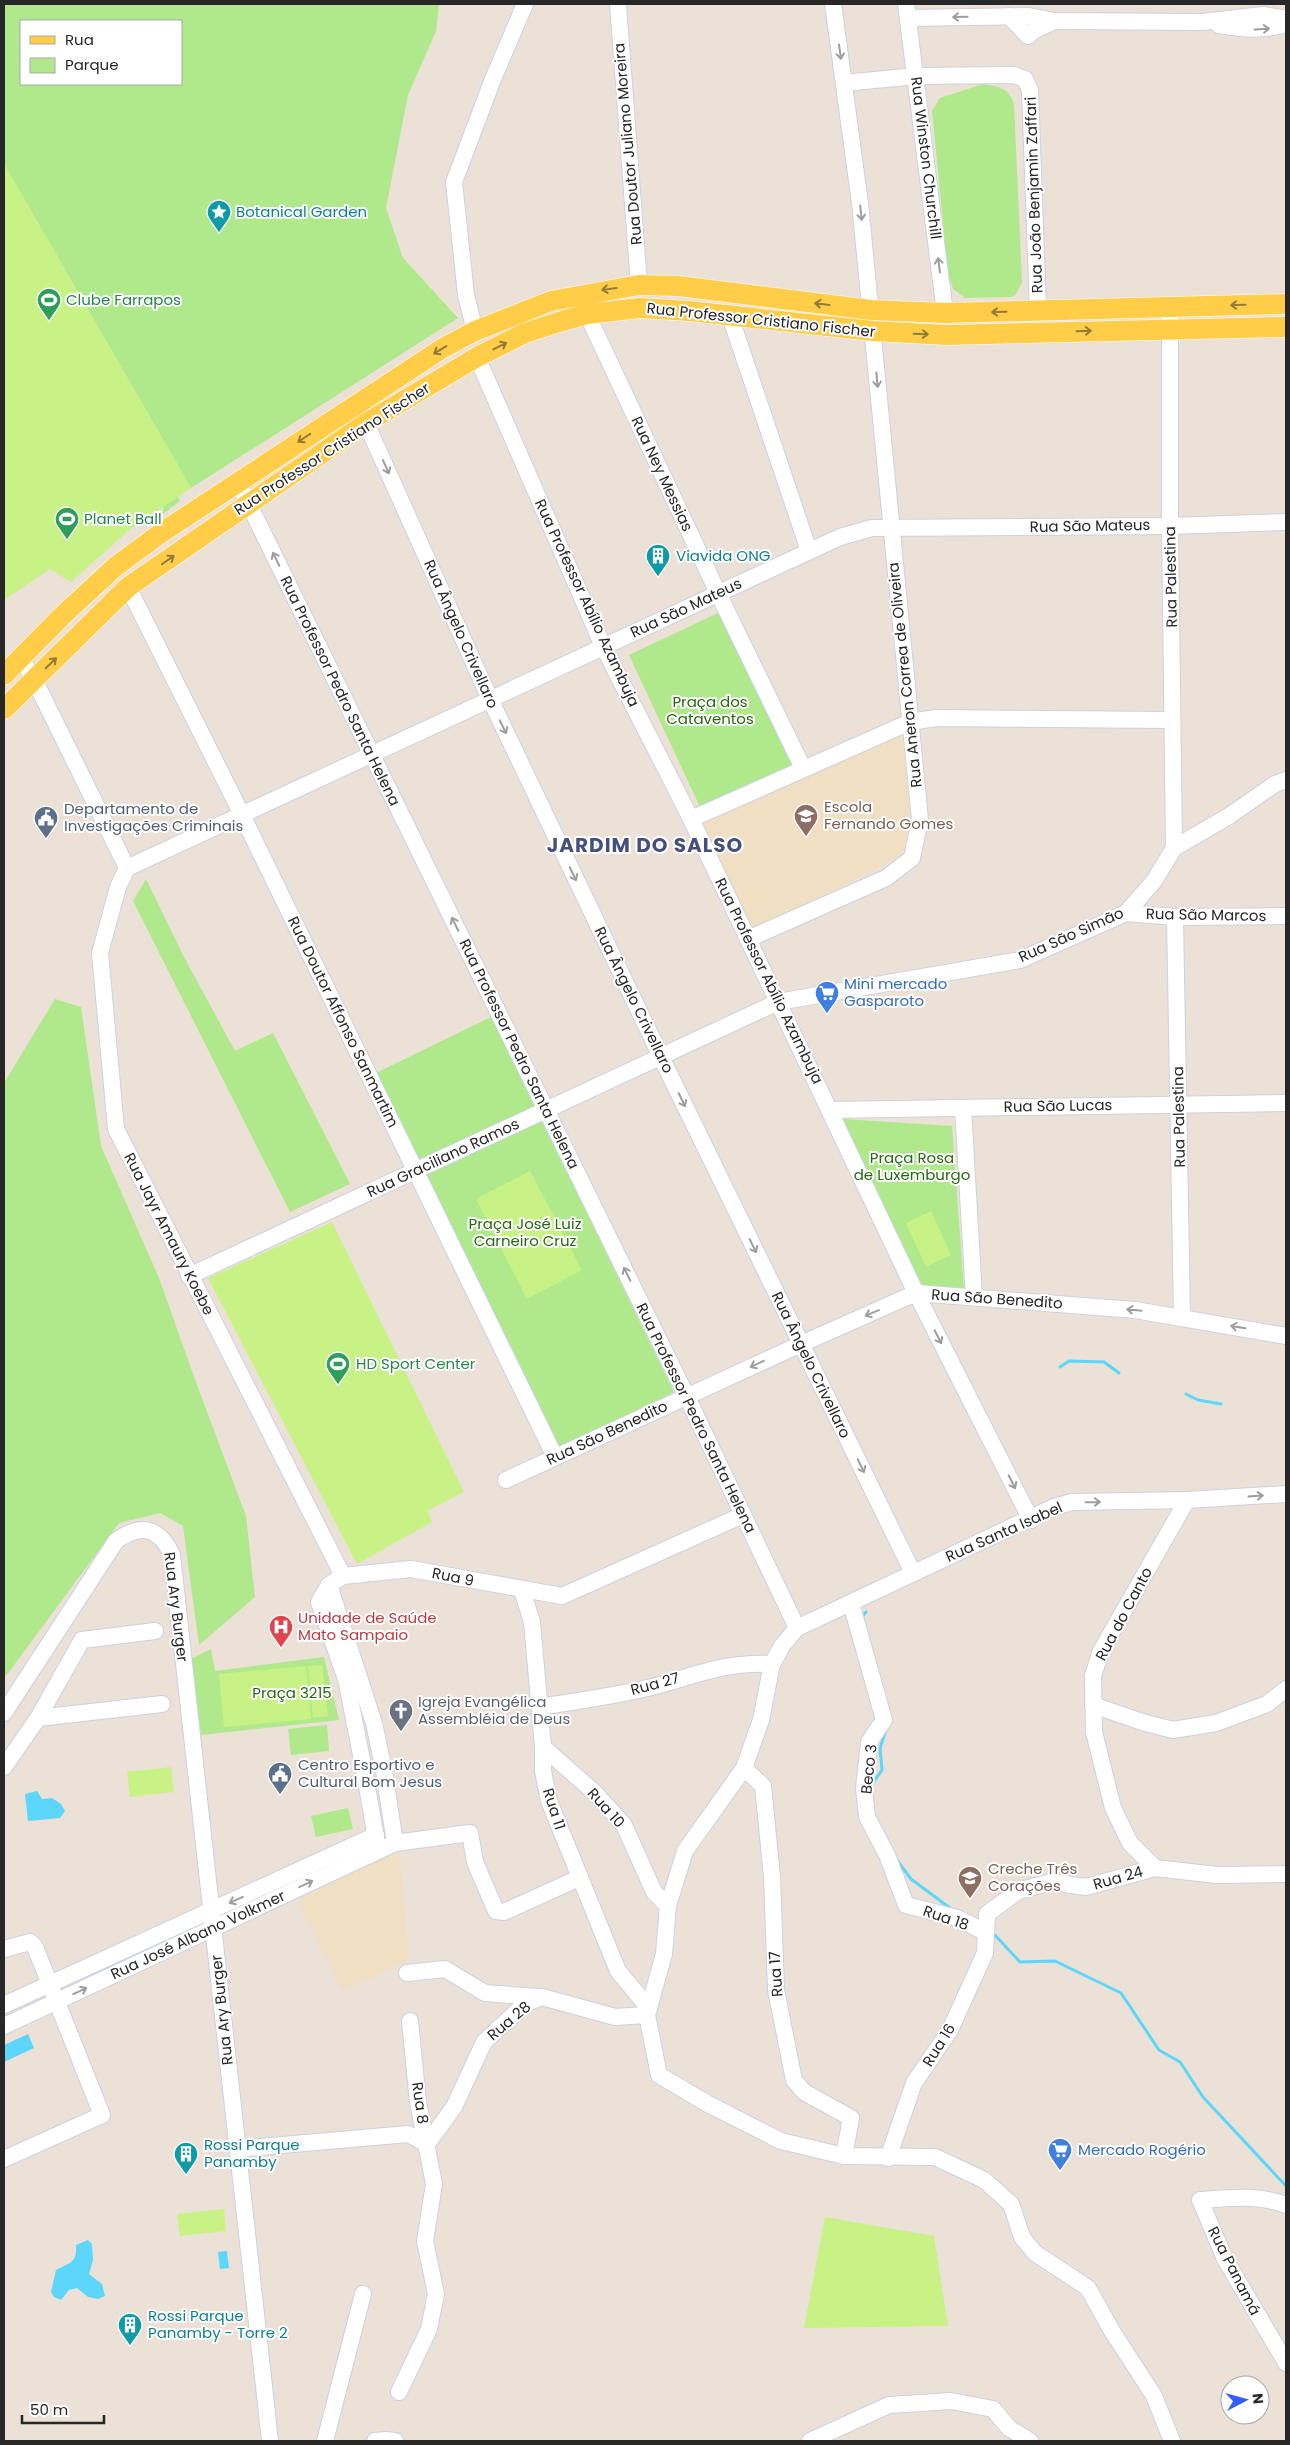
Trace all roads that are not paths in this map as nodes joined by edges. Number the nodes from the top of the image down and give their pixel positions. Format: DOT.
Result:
graph roads {
  1 [pos="525,4"];
  2 [pos="618,4"];
  3 [pos="833,4"];
  4 [pos="1256,4"];
  5 [pos="1269,4"];
  6 [pos="907,11"];
  7 [pos="1009,16"];
  8 [pos="1236,18"];
  9 [pos="1286,18"];
  10 [pos="1055,21"];
  11 [pos="1202,22"];
  12 [pos="1286,24"];
  13 [pos="916,76"];
  14 [pos="844,83"];
  15 [pos="639,285"];
  16 [pos="761,297"];
  17 [pos="1286,304"];
  18 [pos="1170,306"];
  19 [pos="871,310"];
  20 [pos="1038,311"];
  21 [pos="945,313"];
  22 [pos="587,314"];
  23 [pos="730,316"];
  24 [pos="760,319"];
  25 [pos="1286,327"];
  26 [pos="1170,328"];
  27 [pos="475,331"];
  28 [pos="873,331"];
  29 [pos="476,357"];
  30 [pos="366,423"];
  31 [pos="238,482"];
  32 [pos="249,504"];
  33 [pos="1286,522"];
  34 [pos="1170,526"];
  35 [pos="890,528"];
  36 [pos="809,551"];
  37 [pos="128,588"];
  38 [pos="718,593"];
  39 [pos="603,646"];
  40 [pos="20,656"];
  41 [pos="4,674"];
  42 [pos="34,680"];
  43 [pos="490,699"];
  44 [pos="4,709"];
  45 [pos="1172,720"];
  46 [pos="910,722"];
  47 [pos="372,754"];
  48 [pos="803,768"];
  49 [pos="1286,780"];
  50 [pos="242,815"];
  51 [pos="691,819"];
  52 [pos="1174,848"];
  53 [pos="127,868"];
  54 [pos="1126,913"];
  55 [pos="1286,916"];
  56 [pos="1175,917"];
  57 [pos="748,939"];
  58 [pos="778,1002"];
  59 [pos="661,1056"];
  60 [pos="1286,1103"];
  61 [pos="1179,1105"];
  62 [pos="963,1108"];
  63 [pos="546,1110"];
  64 [pos="830,1110"];
  65 [pos="416,1170"];
  66 [pos="189,1276"];
  67 [pos="916,1294"];
  68 [pos="974,1298"];
  69 [pos="1182,1317"];
  70 [pos="1286,1336"];
  71 [pos="801,1344"];
  72 [pos="687,1397"];
  73 [pos="555,1457"];
  74 [pos="506,1480"];
  75 [pos="1286,1494"];
  76 [pos="1187,1500"];
  77 [pos="743,1515"];
  78 [pos="1031,1520"];
  79 [pos="913,1573"];
  80 [pos="343,1576"];
  81 [pos="329,1585"];
  82 [pos="522,1590"];
  83 [pos="850,1602"];
  84 [pos="797,1628"];
  85 [pos="154,1631"];
  86 [pos="772,1664"];
  87 [pos="1286,1690"];
  88 [pos="162,1704"];
  89 [pos="1094,1705"];
  90 [pos="539,1707"];
  91 [pos="4,1713"];
  92 [pos="38,1718"];
  93 [pos="543,1747"];
  94 [pos="4,1767"];
  95 [pos="744,1768"];
  96 [pos="377,1843"];
  97 [pos="395,1843"];
  98 [pos="1156,1868"];
  99 [pos="1286,1874"];
  100 [pos="579,1878"];
  101 [pos="906,1905"];
  102 [pos="668,1906"];
  103 [pos="211,1912"];
  104 [pos="213,1928"];
  105 [pos="985,1932"];
  106 [pos="4,1949"];
  107 [pos="406,1973"];
  108 [pos="49,1983"];
  109 [pos="542,1997"];
  110 [pos="57,2002"];
  111 [pos="4,2005"];
  112 [pos="648,2012"];
  113 [pos="410,2021"];
  114 [pos="4,2026"];
  115 [pos="428,2144"];
  116 [pos="237,2149"];
  117 [pos="844,2156"];
  118 [pos="888,2158"];
  119 [pos="4,2159"];
  120 [pos="1286,2204"];
  121 [pos="363,2294"];
  122 [pos="1286,2363"];
  123 [pos="400,2392"];
  124 [pos="270,2441"];
  125 [pos="325,2441"];
  126 [pos="376,2441"];
  127 [pos="395,2441"];
  128 [pos="810,2441"];
  129 [pos="1030,2441"];
  130 [pos="1172,2441"];
  1 -- 27 [label="street"];
  2 -- 15 [label="street, Rua Doutor Juliano Moreira"];
  3 -- 14 [label="street, Rua Aneron Correa de Oliveira, one-way"];
  4 -- 8 [label="street"];
  5 -- 9 [label="street"];
  7 -- 6 [label="street, one-way"];
  6 -- 13 [label="street, Rua Winston Churchill"];
  7 -- 10 [label="street"];
  7 -- 10 [label="street"];
  8 -- 9 [label="street"];
  8 -- 11 [label="street"];
  10 -- 11 [label="street"];
  11 -- 12 [label="street, one-way"];
  13 -- 14 [label="street"];
  13 -- 20 [label="street, Rua João Benjamin Zaffari"];
  21 -- 13 [label="street, Rua Winston Churchill, one-way"];
  14 -- 19 [label="street, Rua Aneron Correa de Oliveira, one-way"];
  15 -- 16 [label="main road, Rua Professor Cristiano Fischer"];
  15 -- 27 [label="main road, Rua Professor Cristiano Fischer, one-way"];
  19 -- 16 [label="main road, Rua Professor Cristiano Fischer, one-way"];
  16 -- 24 [label="main road"];
  17 -- 18 [label="main road, Rua Professor Cristiano Fischer, one-way"];
  18 -- 20 [label="main road, Rua Professor Cristiano Fischer"];
  18 -- 26 [label="street, Rua Palestina"];
  19 -- 21 [label="main road, Rua Professor Cristiano Fischer"];
  19 -- 28 [label="street, Rua Aneron Correa de Oliveira"];
  20 -- 21 [label="main road, Rua Professor Cristiano Fischer, one-way"];
  22 -- 23 [label="main road, Rua Professor Cristiano Fischer"];
  29 -- 22 [label="main road, Rua Professor Cristiano Fischer, one-way"];
  22 -- 38 [label="street, Rua Ney Messias"];
  23 -- 24 [label="main road, Rua Professor Cristiano Fischer"];
  23 -- 36 [label="street"];
  24 -- 28 [label="main road, Rua Professor Cristiano Fischer"];
  25 -- 26 [label="main road, Rua Professor Cristiano Fischer"];
  28 -- 26 [label="main road, Rua Professor Cristiano Fischer, one-way"];
  26 -- 34 [label="street, Rua Palestina"];
  27 -- 31 [label="main road, Rua Professor Cristiano Fischer, one-way"];
  28 -- 35 [label="street, Rua Aneron Correa de Oliveira, one-way"];
  29 -- 30 [label="main road, Rua Professor Cristiano Fischer"];
  29 -- 39 [label="street, Rua Professor Abílio Azambuja"];
  30 -- 32 [label="main road, Rua Professor Cristiano Fischer"];
  30 -- 43 [label="street, Rua Ângelo Crivellaro, one-way"];
  31 -- 32 [label="street, Rua Professor Pedro Santa Helena"];
  31 -- 40 [label="main road, Rua Professor Cristiano Fischer"];
  37 -- 32 [label="main road, Rua Professor Cristiano Fischer, one-way"];
  47 -- 32 [label="street, Rua Professor Pedro Santa Helena, one-way"];
  33 -- 34 [label="street, Rua São Mateus"];
  34 -- 35 [label="street, Rua São Mateus"];
  34 -- 45 [label="street, Rua Palestina"];
  35 -- 36 [label="street, Rua São Mateus"];
  35 -- 46 [label="street, Rua Aneron Correa de Oliveira"];
  36 -- 38 [label="street, Rua São Mateus"];
  42 -- 37 [label="main road, Rua Professor Cristiano Fischer, one-way"];
  37 -- 50 [label="street, Rua Doutor Affonso Sanmartim"];
  38 -- 39 [label="street, Rua São Mateus"];
  38 -- 48 [label="street, Rua Ney Messias"];
  39 -- 43 [label="street, Rua São Mateus"];
  39 -- 51 [label="street, Rua Professor Abílio Azambuja"];
  40 -- 41 [label="main road, Rua Professor Cristiano Fischer"];
  40 -- 42 [label="street"];
  42 -- 44 [label="main road, Rua Professor Cristiano Fischer"];
  42 -- 53 [label="street"];
  43 -- 47 [label="street, Rua São Mateus"];
  43 -- 59 [label="street, Rua Ângelo Crivellaro, one-way"];
  45 -- 46 [label="street"];
  45 -- 52 [label="street, Rua Palestina"];
  46 -- 48 [label="street"];
  46 -- 57 [label="street, Rua Aneron Correa de Oliveira"];
  47 -- 50 [label="street, Rua São Mateus"];
  63 -- 47 [label="street, Rua Professor Pedro Santa Helena, one-way"];
  48 -- 51 [label="street"];
  49 -- 52 [label="street, Rua São Simão"];
  50 -- 53 [label="street, Rua São Mateus"];
  50 -- 65 [label="street, Rua Doutor Affonso Sanmartim"];
  51 -- 57 [label="street, Rua Professor Abílio Azambuja"];
  52 -- 54 [label="street, Rua São Simão"];
  53 -- 66 [label="street, Rua Jayr Amaury Koebe"];
  54 -- 56 [label="street, Rua São Marcos"];
  54 -- 58 [label="street, Rua São Simão"];
  55 -- 56 [label="street, Rua São Marcos"];
  56 -- 61 [label="street, Rua Palestina"];
  57 -- 58 [label="street, Rua Professor Abílio Azambuja"];
  58 -- 59 [label="street, Rua Graciliano Ramos"];
  58 -- 64 [label="street, Rua Professor Abílio Azambuja"];
  59 -- 63 [label="street, Rua Graciliano Ramos"];
  59 -- 71 [label="street, Rua Ângelo Crivellaro, one-way"];
  60 -- 61 [label="street, Rua São Lucas"];
  61 -- 62 [label="street, Rua São Lucas"];
  61 -- 69 [label="street, Rua Palestina"];
  62 -- 64 [label="street, Rua São Lucas"];
  62 -- 68 [label="street"];
  63 -- 65 [label="street, Rua Graciliano Ramos"];
  72 -- 63 [label="street, Rua Professor Pedro Santa Helena, one-way"];
  64 -- 67 [label="street, Rua Professor Abílio Azambuja"];
  65 -- 66 [label="street, Rua Graciliano Ramos"];
  65 -- 73 [label="street, Rua Doutor Affonso Sanmartim"];
  66 -- 80 [label="street, Rua Jayr Amaury Koebe"];
  67 -- 68 [label="street, Rua São Benedito"];
  67 -- 71 [label="street, Rua São Benedito, one-way"];
  67 -- 78 [label="street, Rua Professor Abílio Azambuja, one-way"];
  69 -- 68 [label="street, Rua São Benedito, one-way"];
  70 -- 69 [label="street, Rua São Benedito, one-way"];
  71 -- 72 [label="street, Rua São Benedito, one-way"];
  71 -- 79 [label="street, Rua Ângelo Crivellaro, one-way"];
  72 -- 73 [label="street, Rua São Benedito"];
  72 -- 77 [label="street, Rua Professor Pedro Santa Helena"];
  73 -- 74 [label="street, Rua São Benedito"];
  76 -- 75 [label="street, Rua Santa Isabel, one-way"];
  78 -- 76 [label="street, Rua Santa Isabel, one-way"];
  76 -- 89 [label="street, Rua do Canto"];
  77 -- 82 [label="street, Rua 9"];
  77 -- 84 [label="street, Rua Professor Pedro Santa Helena"];
  78 -- 79 [label="street, Rua Santa Isabel"];
  79 -- 83 [label="street, Rua Santa Isabel"];
  80 -- 81 [label="street"];
  80 -- 82 [label="street, Rua 9"];
  81 -- 96 [label="street"];
  81 -- 97 [label="street"];
  82 -- 90 [label="street, Rua 11"];
  83 -- 84 [label="street, Rua Santa Isabel"];
  83 -- 101 [label="street, Beco 3"];
  84 -- 86 [label="street"];
  85 -- 92 [label="street"];
  86 -- 90 [label="street, Rua 27"];
  86 -- 95 [label="street"];
  87 -- 89 [label="street"];
  88 -- 92 [label="street"];
  89 -- 98 [label="street, Rua do Canto"];
  90 -- 93 [label="street, Rua 11"];
  91 -- 103 [label="street, Rua Ary Burger"];
  92 -- 94 [label="street"];
  93 -- 100 [label="street, Rua 11"];
  93 -- 102 [label="street, Rua 10"];
  95 -- 102 [label="street"];
  95 -- 117 [label="street, Rua 17"];
  96 -- 97 [label="street"];
  96 -- 103 [label="street, Rua José Albano Volkmer, one-way"];
  104 -- 96 [label="street, Rua José Albano Volkmer, one-way"];
  97 -- 100 [label="street"];
  98 -- 99 [label="street"];
  98 -- 105 [label="street, Rua 24"];
  100 -- 112 [label="street, Rua 11"];
  101 -- 105 [label="street, Rua 18"];
  102 -- 112 [label="street"];
  103 -- 104 [label="street, Rua Ary Burger"];
  103 -- 108 [label="street, Rua José Albano Volkmer"];
  110 -- 104 [label="street, Rua José Albano Volkmer, one-way"];
  104 -- 116 [label="street, Rua Ary Burger"];
  105 -- 118 [label="street, Rua 16"];
  106 -- 108 [label="street"];
  107 -- 109 [label="street"];
  108 -- 110 [label="street"];
  108 -- 111 [label="street, Rua José Albano Volkmer"];
  109 -- 112 [label="street, Rua 28"];
  109 -- 115 [label="street, Rua 28"];
  110 -- 114 [label="street, Rua José Albano Volkmer"];
  110 -- 119 [label="street"];
  112 -- 117 [label="street"];
  113 -- 115 [label="street, Rua 8"];
  115 -- 116 [label="street"];
  115 -- 123 [label="street, Rua 8"];
  116 -- 124 [label="street, Rua Ary Burger"];
  117 -- 118 [label="street"];
  118 -- 130 [label="street"];
  120 -- 122 [label="street, Rua Panamá"];
  121 -- 125 [label="street"];
  126 -- 127 [label="street"];
  128 -- 129 [label="street"];
}
